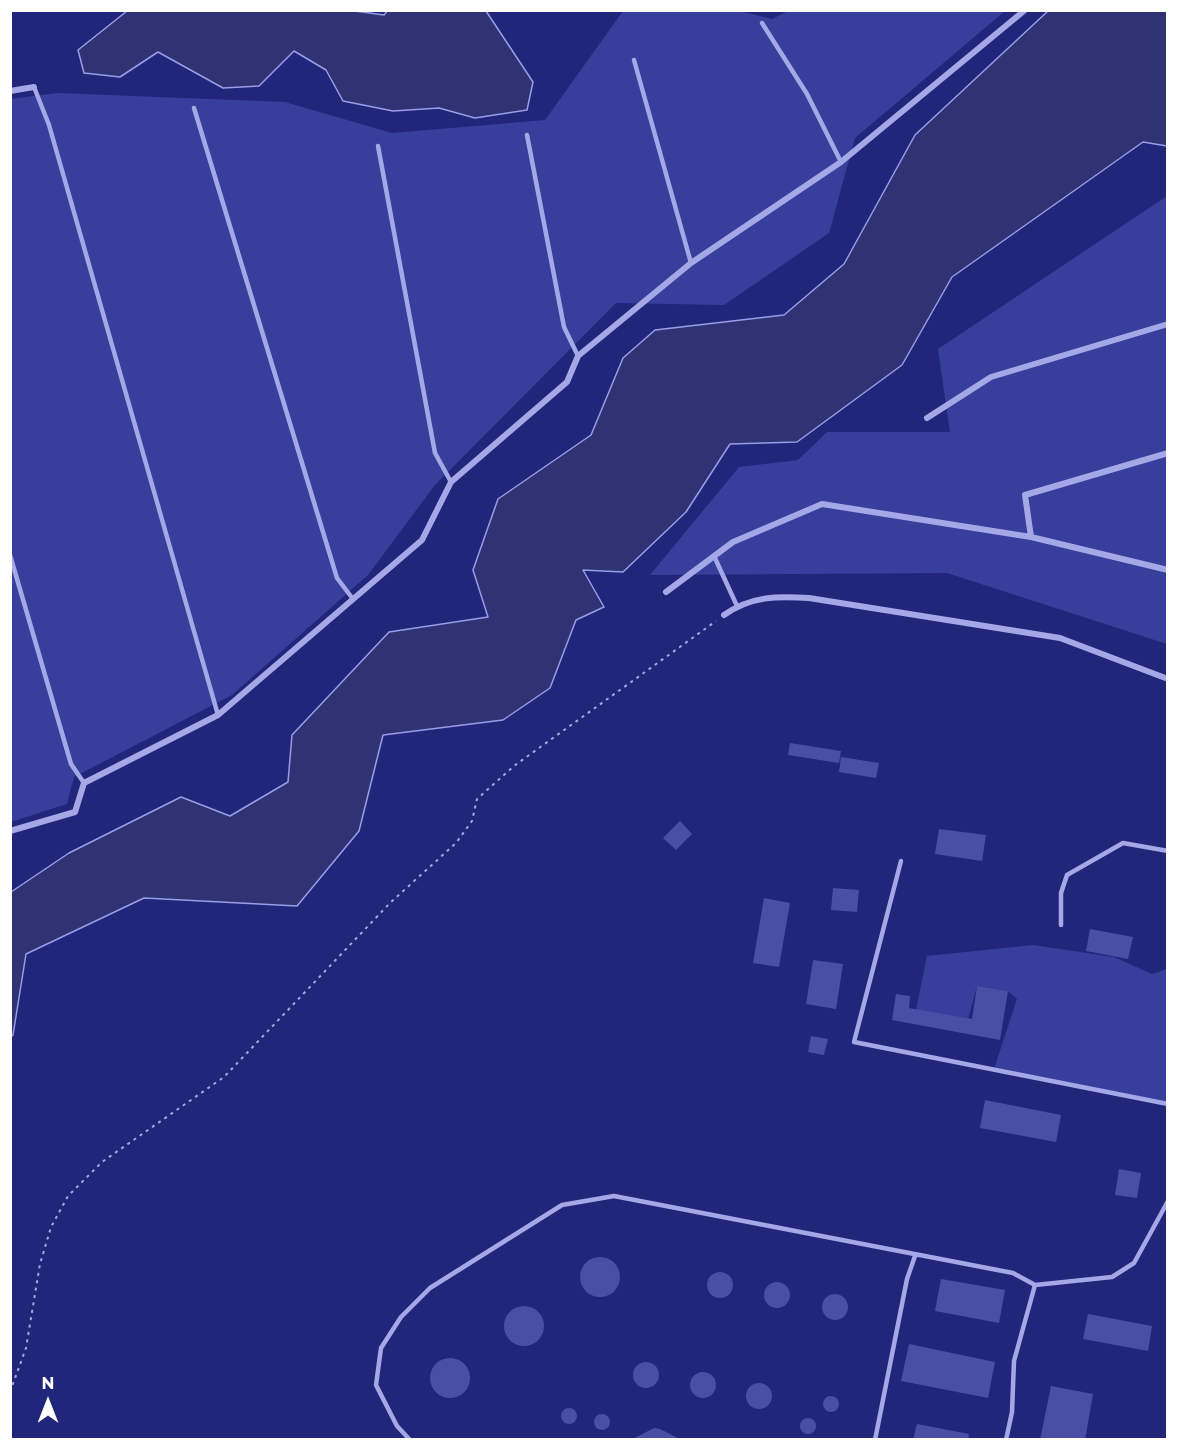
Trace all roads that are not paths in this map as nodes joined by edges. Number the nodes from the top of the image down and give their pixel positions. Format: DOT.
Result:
graph roads {
  1 [pos="1025,10"];
  2 [pos="762,23"];
  3 [pos="634,60"];
  4 [pos="34,87"];
  5 [pos="10,91"];
  6 [pos="194,108"];
  7 [pos="527,135"];
  8 [pos="378,146"];
  9 [pos="841,162"];
  10 [pos="691,263"];
  11 [pos="1167,324"];
  12 [pos="578,356"];
  13 [pos="927,418"];
  14 [pos="1167,453"];
  15 [pos="452,482"];
  16 [pos="1031,537"];
  17 [pos="10,555"];
  18 [pos="714,556"];
  19 [pos="1167,570"];
  20 [pos="666,592"];
  21 [pos="353,599"];
  22 [pos="737,606"];
  23 [pos="724,615"];
  24 [pos="1167,679"];
  25 [pos="218,715"];
  26 [pos="84,783"];
  27 [pos="10,831"];
  28 [pos="1167,850"];
  29 [pos="901,861"];
  30 [pos="1061,925"];
  31 [pos="1167,1104"];
  32 [pos="1167,1201"];
  33 [pos="915,1256"];
  34 [pos="1035,1285"];
  35 [pos="410,1440"];
  36 [pos="875,1440"];
  37 [pos="1006,1440"];
  1 -- 9 [label="street"];
  2 -- 9 [label="lane"];
  3 -- 10 [label="lane"];
  4 -- 5 [label="street"];
  4 -- 25 [label="lane"];
  6 -- 21 [label="lane"];
  7 -- 12 [label="lane"];
  8 -- 15 [label="lane"];
  9 -- 10 [label="street"];
  10 -- 12 [label="street"];
  11 -- 13 [label="street"];
  12 -- 15 [label="street"];
  14 -- 16 [label="street"];
  15 -- 21 [label="street"];
  16 -- 18 [label="street"];
  16 -- 19 [label="street"];
  17 -- 26 [label="lane"];
  18 -- 20 [label="street"];
  18 -- 22 [label="lane"];
  21 -- 25 [label="street"];
  22 -- 23 [label="street"];
  22 -- 24 [label="street"];
  25 -- 26 [label="street"];
  26 -- 27 [label="street"];
  28 -- 30 [label="lane"];
  29 -- 31 [label="lane"];
  32 -- 34 [label="lane"];
  33 -- 34 [label="lane"];
  33 -- 35 [label="lane"];
  33 -- 36 [label="lane"];
  34 -- 37 [label="lane"];
}
